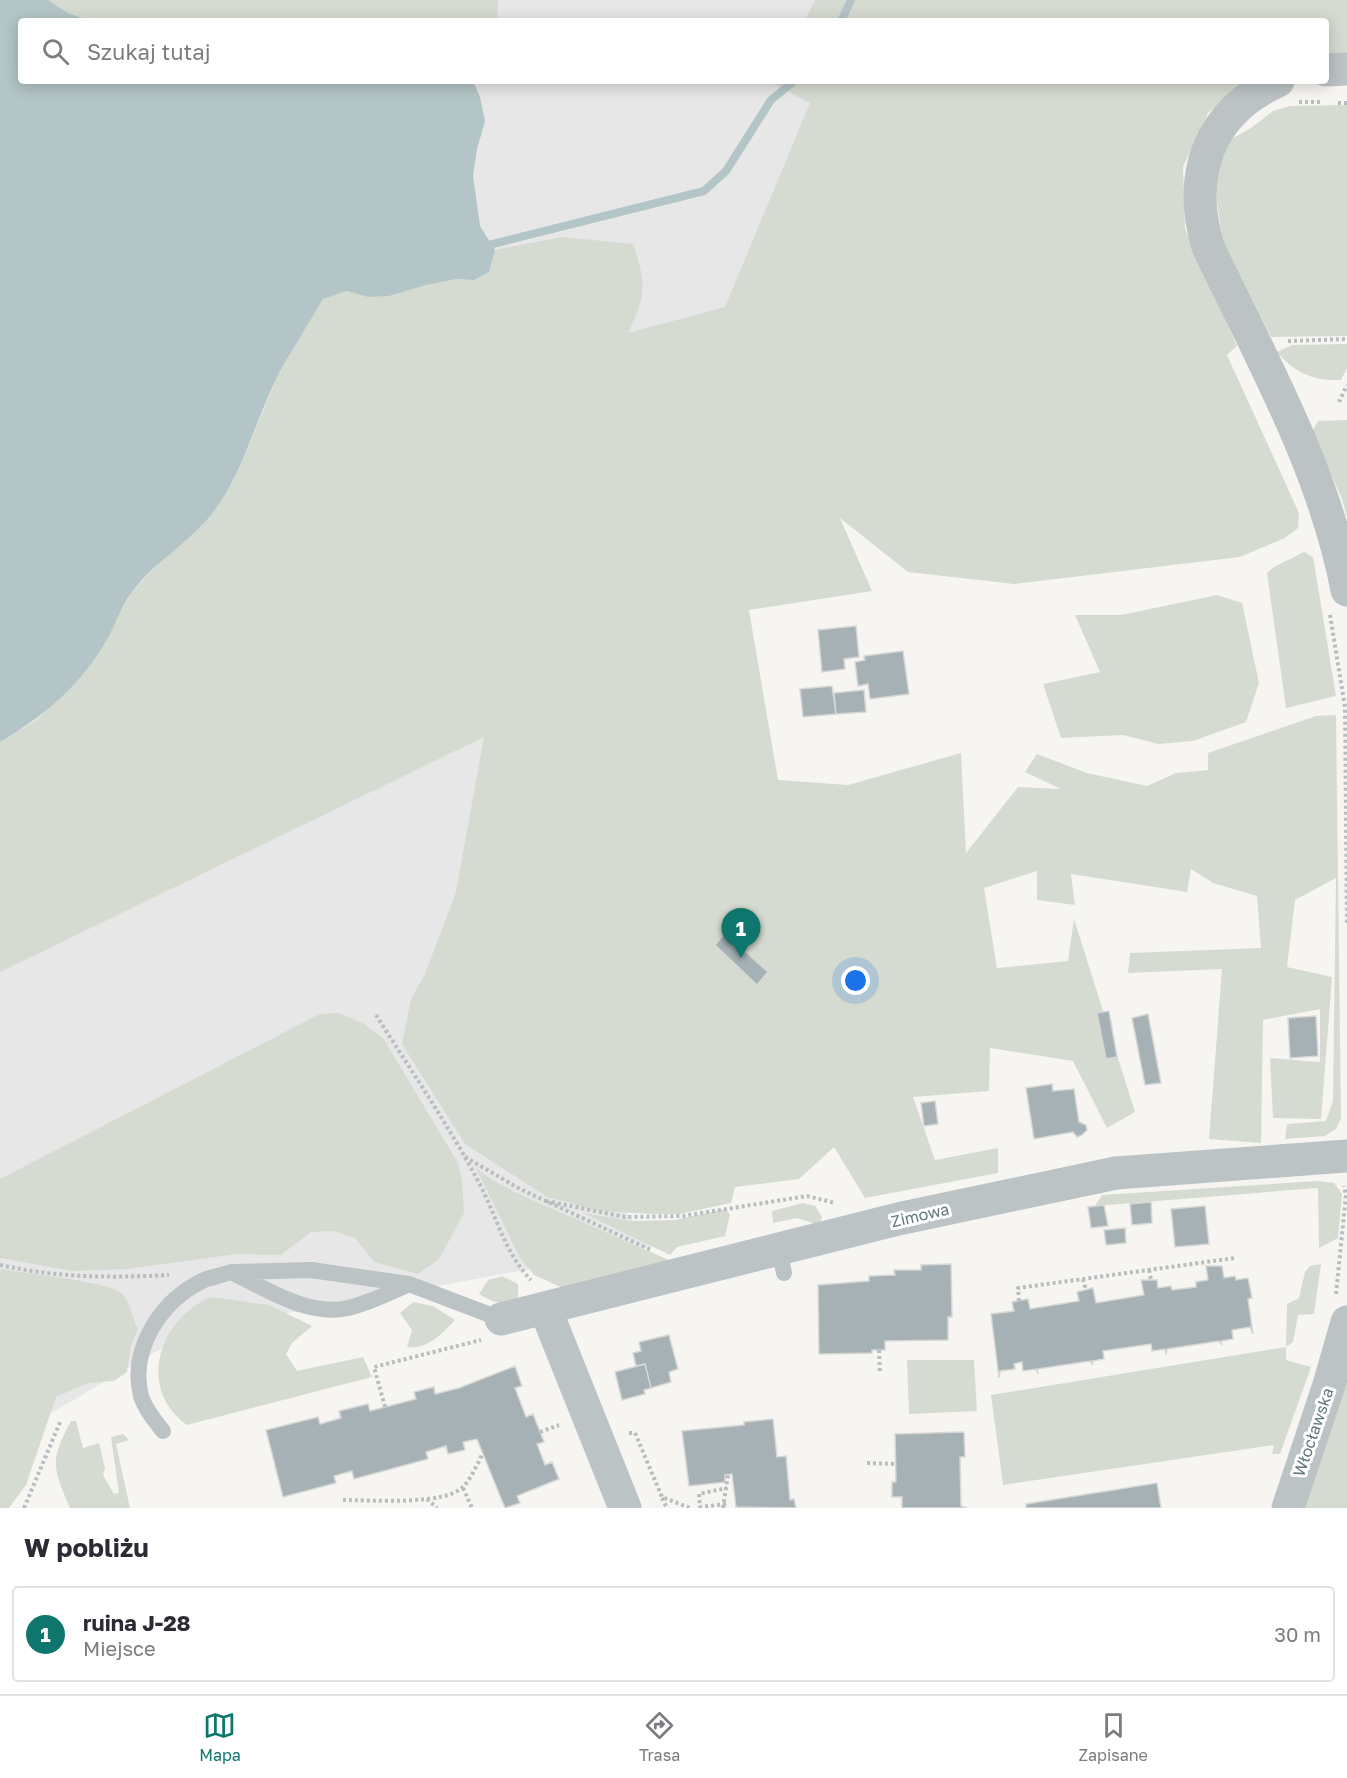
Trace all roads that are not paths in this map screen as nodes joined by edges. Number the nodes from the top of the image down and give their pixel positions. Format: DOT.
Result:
graph roads {
  1 [pos="1347,69"];
  2 [pos="1329,70"];
  3 [pos="1271,84"];
  4 [pos="1347,590"];
  5 [pos="1343,1167"];
  6 [pos="231,1272"];
  7 [pos="409,1284"];
  8 [pos="545,1308"];
  9 [pos="1341,1311"];
  10 [pos="495,1328"];
  11 [pos="163,1431"];
  12 [pos="625,1508"];
  13 [pos="1288,1508"];
  1 -- 2 [label="street"];
  3 -- 4 [label="street"];
  5 -- 8 [label="street, Zimowa"];
  6 -- 7 [label="lane"];
  6 -- 7 [label="lane"];
  6 -- 11 [label="lane"];
  7 -- 10 [label="lane"];
  8 -- 10 [label="street, Zimowa"];
  8 -- 12 [label="street"];
  9 -- 13 [label="street, Włocławska"];
}
